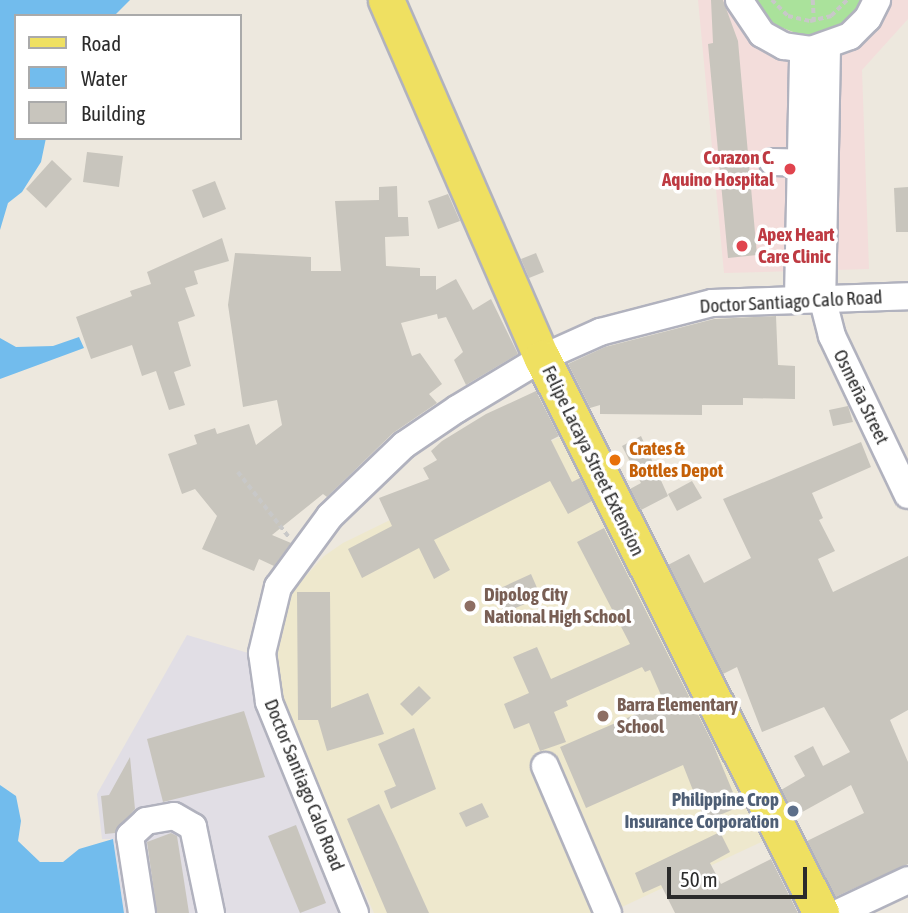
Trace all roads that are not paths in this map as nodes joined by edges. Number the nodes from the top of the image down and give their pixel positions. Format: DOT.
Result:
graph roads {
  1 [pos="386,0"];
  2 [pos="739,0"];
  3 [pos="877,0"];
  4 [pos="814,42"];
  5 [pos="773,162"];
  6 [pos="813,163"];
  7 [pos="908,296"];
  8 [pos="810,298"];
  9 [pos="542,358"];
  10 [pos="908,495"];
  11 [pos="545,765"];
  12 [pos="908,880"];
  13 [pos="142,913"];
  14 [pos="211,913"];
  15 [pos="355,913"];
  16 [pos="608,913"];
  17 [pos="821,913"];
  18 [pos="838,913"];
  1 -- 9 [label="main road, Felipe Lacaya Street Extension"];
  2 -- 4 [label="street"];
  3 -- 4 [label="street"];
  4 -- 6 [label="street, Osmeña Street"];
  5 -- 6 [label="street"];
  6 -- 8 [label="street, Osmeña Street"];
  7 -- 8 [label="street, Doctor Santiago Calo Road"];
  8 -- 9 [label="street, Doctor Santiago Calo Road"];
  8 -- 10 [label="street, Osmeña Street"];
  9 -- 15 [label="street, Doctor Santiago Calo Road"];
  9 -- 17 [label="main road, Felipe Lacaya Street Extension"];
  11 -- 16 [label="street"];
  12 -- 18 [label="street"];
  13 -- 14 [label="street"];
}
